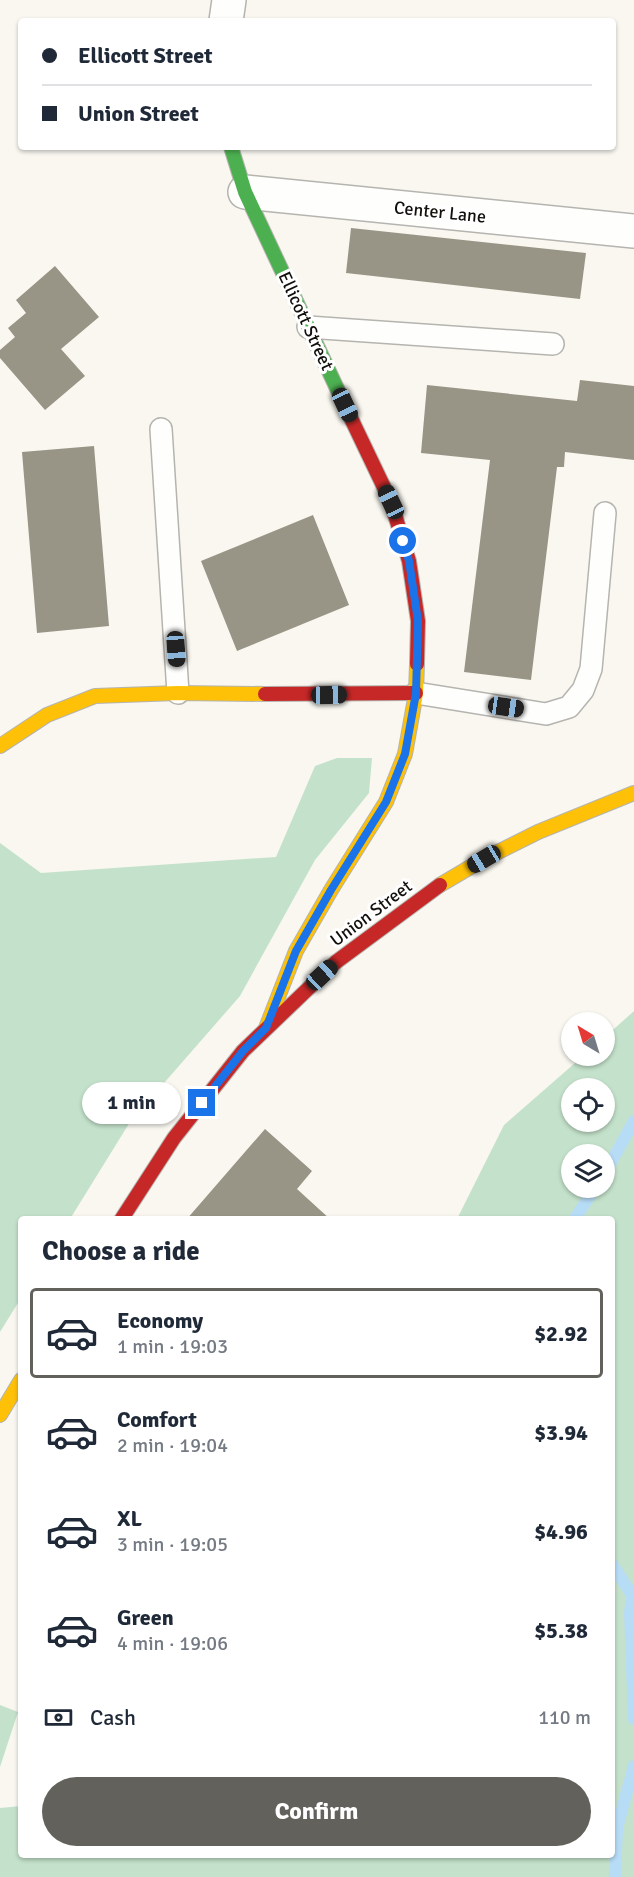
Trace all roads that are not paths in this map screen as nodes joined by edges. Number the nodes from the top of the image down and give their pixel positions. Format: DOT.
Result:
graph roads {
  1 [pos="229,0"];
  2 [pos="226,18"];
  3 [pos="232,150"];
  4 [pos="245,192"];
  5 [pos="634,231"];
  6 [pos="308,327"];
  7 [pos="553,344"];
  8 [pos="161,429"];
  9 [pos="605,513"];
  10 [pos="178,693"];
  11 [pos="416,693"];
  12 [pos="0,746"];
  13 [pos="634,794"];
  14 [pos="266,1028"];
  15 [pos="124,1216"];
  16 [pos="18,1385"];
  17 [pos="0,1415"];
  1 -- 2 [label="street"];
  3 -- 4 [label="street, Ellicott Street"];
  4 -- 5 [label="street, Center Lane"];
  4 -- 6 [label="street, Ellicott Street"];
  6 -- 7 [label="lane"];
  6 -- 11 [label="street, Ellicott Street"];
  8 -- 10 [label="lane"];
  9 -- 11 [label="lane"];
  10 -- 11 [label="street"];
  10 -- 12 [label="street"];
  11 -- 14 [label="street, Ellicott Street"];
  13 -- 14 [label="street, Union Street"];
  14 -- 15 [label="street, Union Street"];
  16 -- 17 [label="street"];
}
